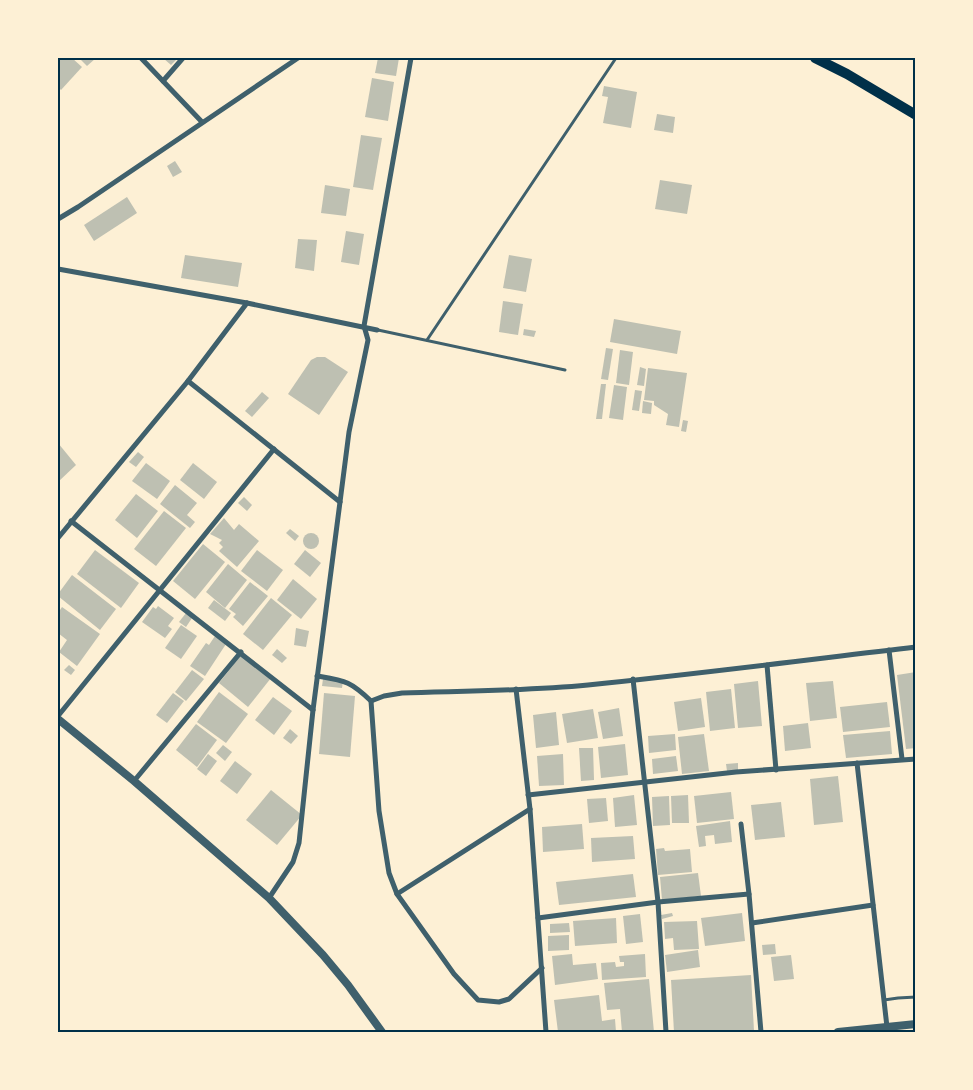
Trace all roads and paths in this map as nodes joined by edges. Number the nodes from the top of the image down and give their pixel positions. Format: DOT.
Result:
graph roads {
  1 [pos="142,58"];
  2 [pos="183,58"];
  3 [pos="298,58"];
  4 [pos="412,58"];
  5 [pos="616,58"];
  6 [pos="815,58"];
  7 [pos="163,81"];
  8 [pos="916,115"];
  9 [pos="202,122"];
  10 [pos="58,219"];
  11 [pos="58,269"];
  12 [pos="247,303"];
  13 [pos="364,326"];
  14 [pos="377,330"];
  15 [pos="427,340"];
  16 [pos="565,370"];
  17 [pos="188,382"];
  18 [pos="274,448"];
  19 [pos="340,502"];
  20 [pos="71,521"];
  21 [pos="58,538"];
  22 [pos="161,589"];
  23 [pos="916,647"];
  24 [pos="889,650"];
  25 [pos="240,652"];
  26 [pos="767,665"];
  27 [pos="317,676"];
  28 [pos="633,679"];
  29 [pos="516,689"];
  30 [pos="372,701"];
  31 [pos="312,710"];
  32 [pos="58,717"];
  33 [pos="902,759"];
  34 [pos="916,759"];
  35 [pos="857,763"];
  36 [pos="776,770"];
  37 [pos="134,781"];
  38 [pos="645,782"];
  39 [pos="528,795"];
  40 [pos="530,809"];
  41 [pos="741,824"];
  42 [pos="397,894"];
  43 [pos="749,894"];
  44 [pos="269,898"];
  45 [pos="658,902"];
  46 [pos="873,905"];
  47 [pos="538,918"];
  48 [pos="752,923"];
  49 [pos="542,968"];
  50 [pos="916,997"];
  51 [pos="884,1000"];
  52 [pos="916,1024"];
  53 [pos="887,1027"];
  54 [pos="382,1032"];
  55 [pos="546,1032"];
  56 [pos="666,1032"];
  57 [pos="761,1032"];
  58 [pos="838,1032"];
  1 -- 7 [label="street"];
  2 -- 7 [label="street"];
  3 -- 9 [label="street"];
  4 -- 13 [label="street"];
  5 -- 15 [label="lane"];
  6 -- 8 [label="highway"];
  7 -- 9 [label="street"];
  9 -- 10 [label="street"];
  11 -- 12 [label="street"];
  12 -- 13 [label="street"];
  12 -- 17 [label="street"];
  13 -- 14 [label="street"];
  13 -- 19 [label="street"];
  14 -- 15 [label="lane"];
  15 -- 16 [label="lane"];
  17 -- 18 [label="street"];
  17 -- 20 [label="street"];
  18 -- 19 [label="street"];
  18 -- 22 [label="street"];
  19 -- 27 [label="street"];
  20 -- 21 [label="street"];
  20 -- 22 [label="street"];
  22 -- 25 [label="street"];
  22 -- 32 [label="street"];
  23 -- 24 [label="street"];
  24 -- 26 [label="street"];
  24 -- 33 [label="street"];
  25 -- 31 [label="street"];
  25 -- 37 [label="street"];
  26 -- 28 [label="street"];
  26 -- 36 [label="street"];
  27 -- 30 [label="street"];
  27 -- 31 [label="street"];
  28 -- 29 [label="street"];
  28 -- 38 [label="street"];
  29 -- 30 [label="street"];
  29 -- 39 [label="street"];
  30 -- 42 [label="street"];
  31 -- 44 [label="street"];
  32 -- 37 [label="street"];
  33 -- 34 [label="street"];
  33 -- 35 [label="street"];
  35 -- 36 [label="street"];
  35 -- 46 [label="street"];
  36 -- 38 [label="street"];
  37 -- 44 [label="street"];
  38 -- 39 [label="street"];
  38 -- 45 [label="street"];
  39 -- 40 [label="street"];
  40 -- 42 [label="street"];
  40 -- 47 [label="street"];
  41 -- 43 [label="street"];
  42 -- 49 [label="street"];
  43 -- 45 [label="street"];
  43 -- 48 [label="street"];
  44 -- 54 [label="street"];
  45 -- 47 [label="street"];
  45 -- 56 [label="street"];
  46 -- 48 [label="street"];
  46 -- 51 [label="street"];
  47 -- 49 [label="street"];
  48 -- 57 [label="street"];
  49 -- 55 [label="street"];
  50 -- 51 [label="lane"];
  51 -- 53 [label="street"];
  52 -- 53 [label="street"];
  53 -- 58 [label="street"];
}
